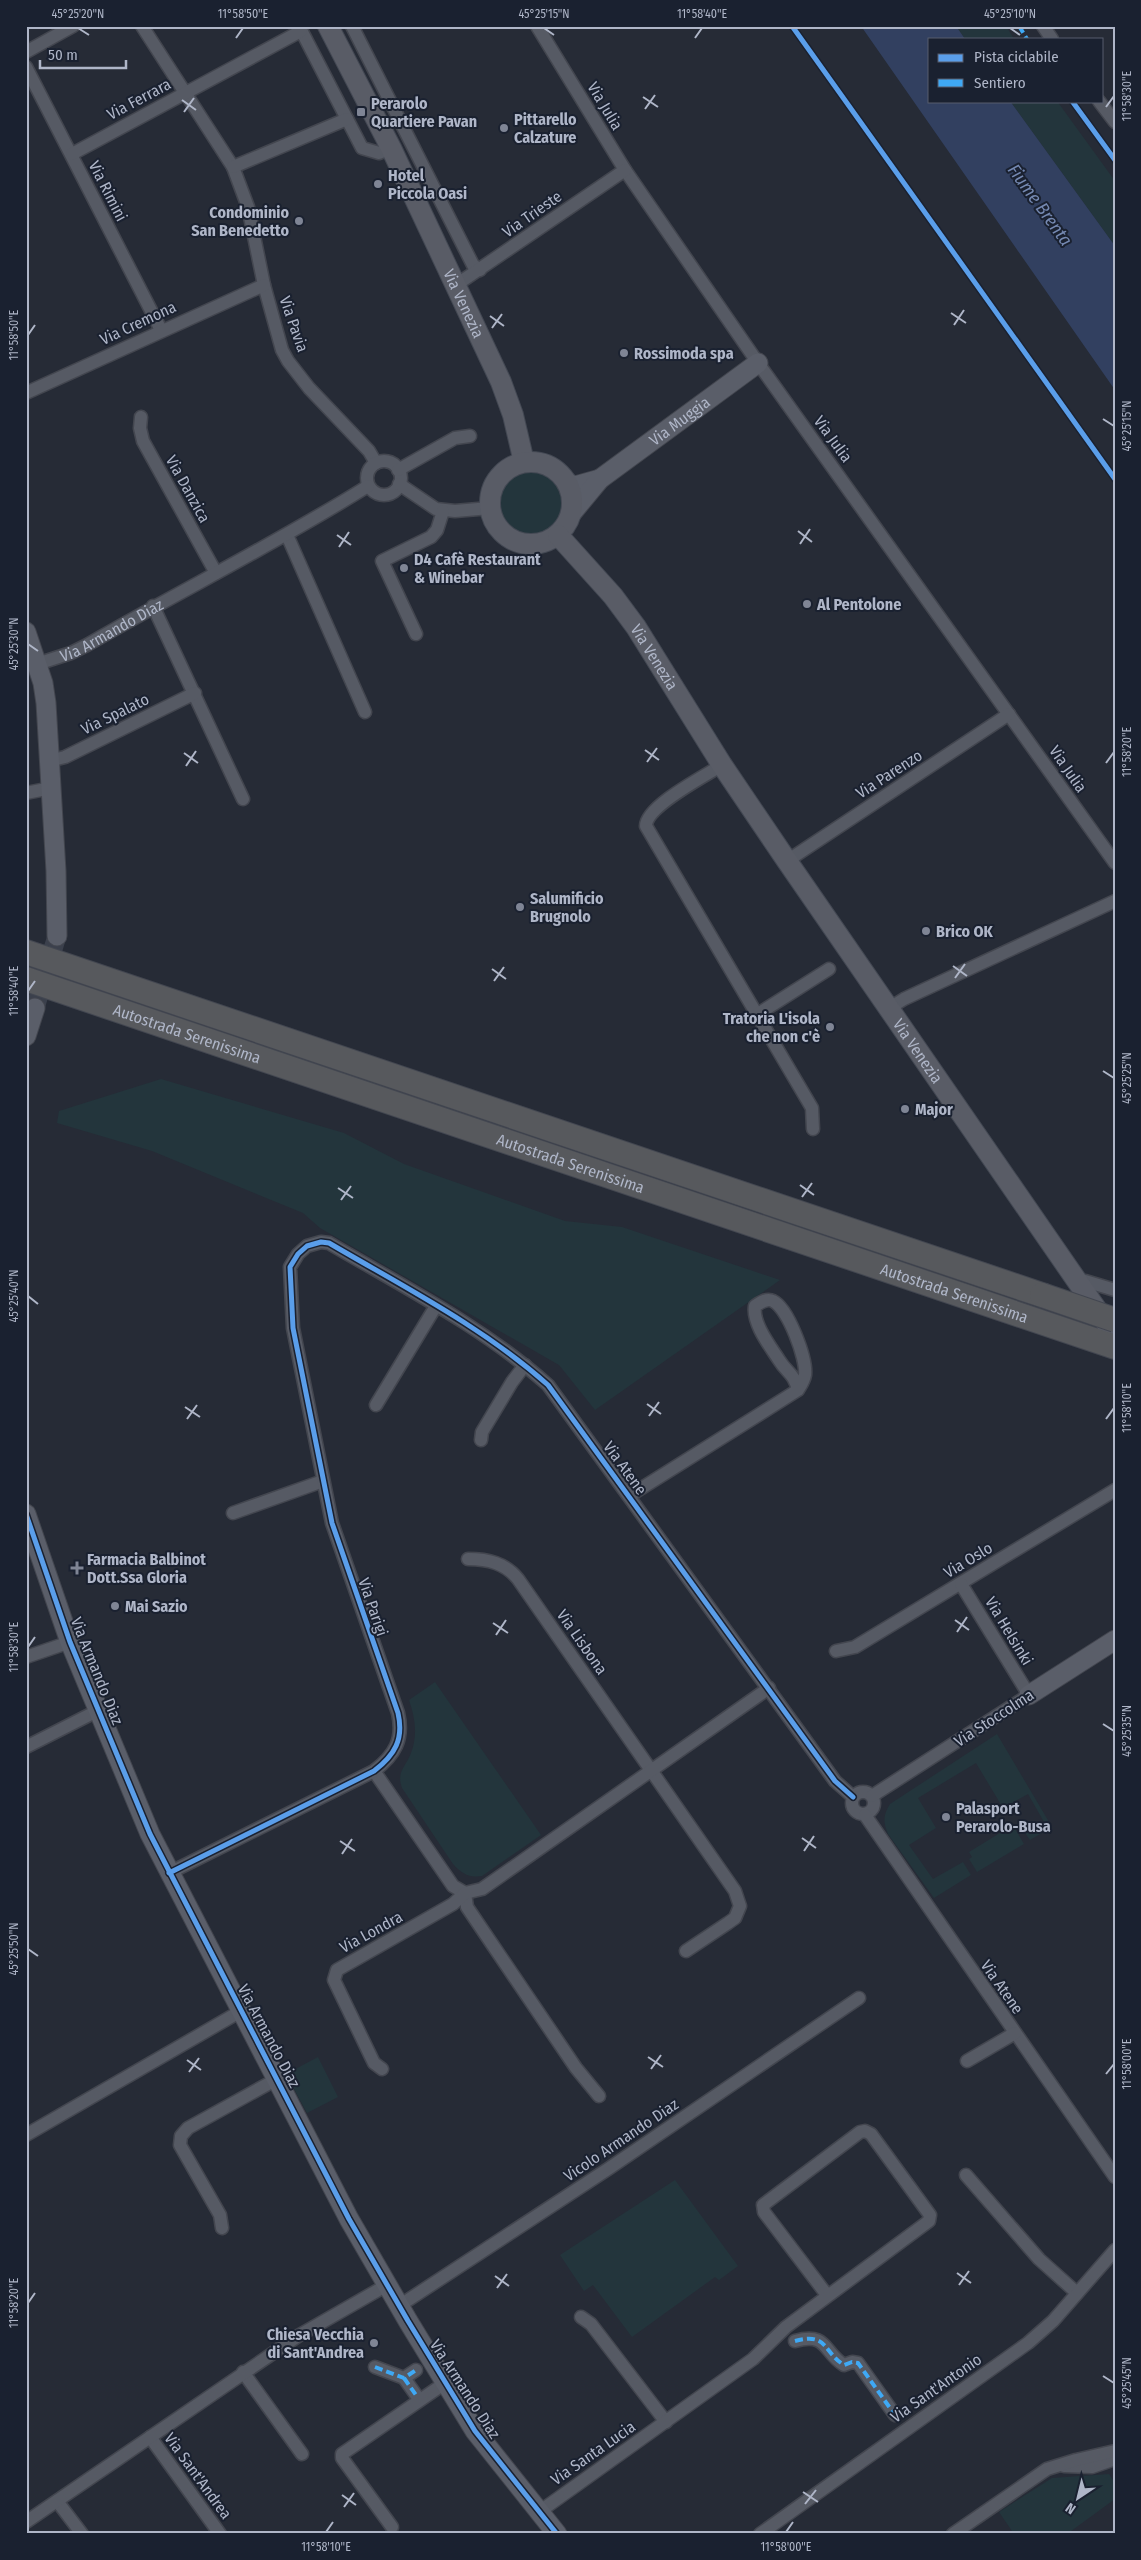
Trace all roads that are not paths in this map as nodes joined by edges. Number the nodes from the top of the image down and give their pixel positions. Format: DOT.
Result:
graph roads {
  1 [pos="73,26"];
  2 [pos="142,26"];
  3 [pos="328,26"];
  4 [pos="352,26"];
  5 [pos="537,26"];
  6 [pos="1043,26"];
  7 [pos="300,29"];
  8 [pos="1051,38"];
  9 [pos="26,52"];
  10 [pos="26,67"];
  11 [pos="186,93"];
  12 [pos="1100,102"];
  13 [pos="347,120"];
  14 [pos="1115,122"];
  15 [pos="391,148"];
  16 [pos="72,154"];
  17 [pos="233,167"];
  18 [pos="625,170"];
  19 [pos="480,270"];
  20 [pos="264,285"];
  21 [pos="456,285"];
  22 [pos="161,330"];
  23 [pos="758,363"];
  24 [pos="26,393"];
  25 [pos="141,417"];
  26 [pos="470,436"];
  27 [pos="524,462"];
  28 [pos="376,463"];
  29 [pos="398,470"];
  30 [pos="600,479"];
  31 [pos="400,484"];
  32 [pos="567,484"];
  33 [pos="368,486"];
  34 [pos="490,508"];
  35 [pos="443,511"];
  36 [pos="571,514"];
  37 [pos="287,535"];
  38 [pos="558,535"];
  39 [pos="216,573"];
  40 [pos="153,606"];
  41 [pos="26,632"];
  42 [pos="416,634"];
  43 [pos="38,664"];
  44 [pos="195,693"];
  45 [pos="365,712"];
  46 [pos="1009,714"];
  47 [pos="49,761"];
  48 [pos="722,765"];
  49 [pos="51,788"];
  50 [pos="26,793"];
  51 [pos="243,799"];
  52 [pos="787,861"];
  53 [pos="1115,863"];
  54 [pos="1115,901"];
  55 [pos="57,936"];
  56 [pos="26,952"];
  57 [pos="829,969"];
  58 [pos="26,979"];
  59 [pos="35,1008"];
  60 [pos="888,1009"];
  61 [pos="758,1014"];
  62 [pos="26,1036"];
  63 [pos="813,1128"];
  64 [pos="303,1249"];
  65 [pos="1079,1285"];
  66 [pos="1115,1290"];
  67 [pos="436,1306"];
  68 [pos="1115,1320"];
  69 [pos="1115,1336"];
  70 [pos="1115,1347"];
  71 [pos="525,1365"];
  72 [pos="798,1390"];
  73 [pos="376,1405"];
  74 [pos="481,1440"];
  75 [pos="324,1481"];
  76 [pos="1115,1490"];
  77 [pos="629,1496"];
  78 [pos="233,1513"];
  79 [pos="26,1514"];
  80 [pos="468,1559"];
  81 [pos="961,1584"];
  82 [pos="1115,1640"];
  83 [pos="70,1642"];
  84 [pos="836,1651"];
  85 [pos="26,1657"];
  86 [pos="769,1688"];
  87 [pos="1029,1695"];
  88 [pos="99,1710"];
  89 [pos="26,1747"];
  90 [pos="374,1771"];
  91 [pos="651,1771"];
  92 [pos="872,1796"];
  93 [pos="853,1797"];
  94 [pos="864,1815"];
  95 [pos="169,1873"];
  96 [pos="465,1893"];
  97 [pos="686,1951"];
  98 [pos="859,1998"];
  99 [pos="241,2011"];
  100 [pos="1015,2032"];
  101 [pos="967,2061"];
  102 [pos="382,2069"];
  103 [pos="277,2079"];
  104 [pos="599,2096"];
  105 [pos="26,2135"];
  106 [pos="966,2176"];
  107 [pos="1115,2176"];
  108 [pos="222,2228"];
  109 [pos="1115,2250"];
  110 [pos="387,2285"];
  111 [pos="1078,2293"];
  112 [pos="827,2295"];
  113 [pos="399,2306"];
  114 [pos="581,2317"];
  115 [pos="795,2341"];
  116 [pos="375,2367"];
  117 [pos="416,2370"];
  118 [pos="243,2372"];
  119 [pos="404,2378"];
  120 [pos="444,2383"];
  121 [pos="416,2395"];
  122 [pos="896,2415"];
  123 [pos="666,2422"];
  124 [pos="150,2437"];
  125 [pos="1115,2451"];
  126 [pos="302,2454"];
  127 [pos="1115,2459"];
  128 [pos="1061,2465"];
  129 [pos="57,2501"];
  130 [pos="539,2512"];
  131 [pos="26,2522"];
  132 [pos="392,2527"];
  133 [pos="82,2534"];
  134 [pos="220,2534"];
  135 [pos="557,2534"];
  136 [pos="760,2534"];
  137 [pos="953,2534"];
  1 -- 9 [label="street"];
  2 -- 11 [label="street, Via Pavia"];
  3 -- 15 [label="main road, Via Venezia"];
  4 -- 19 [label="street, Via Venezia"];
  5 -- 18 [label="street, Via Julia"];
  6 -- 8 [label="street"];
  7 -- 11 [label="street, Via Ferrara"];
  7 -- 13 [label="street"];
  10 -- 16 [label="street, Via Rimini"];
  11 -- 16 [label="street, Via Ferrara"];
  11 -- 17 [label="street, Via Pavia"];
  12 -- 14 [label="street"];
  13 -- 15 [label="street"];
  13 -- 17 [label="street"];
  15 -- 21 [label="main road, Via Venezia"];
  16 -- 22 [label="street, Via Rimini"];
  17 -- 20 [label="street, Via Pavia"];
  18 -- 19 [label="street, Via Trieste"];
  18 -- 23 [label="street, Via Julia"];
  19 -- 21 [label="street, Via Trieste"];
  20 -- 22 [label="street, Via Cremona"];
  20 -- 28 [label="street, Via Pavia"];
  21 -- 27 [label="main road, Via Venezia"];
  22 -- 24 [label="street, Via Cremona"];
  23 -- 30 [label="street, Via Muggia"];
  23 -- 46 [label="street, Via Julia"];
  25 -- 39 [label="street, Via Danzica"];
  26 -- 29 [label="street"];
  27 -- 32 [label="main road"];
  27 -- 34 [label="main road"];
  28 -- 29 [label="street"];
  28 -- 33 [label="street"];
  29 -- 31 [label="street"];
  30 -- 32 [label="street, Via Muggia"];
  30 -- 36 [label="street, Via Muggia"];
  31 -- 33 [label="street"];
  31 -- 35 [label="street"];
  32 -- 36 [label="main road"];
  33 -- 37 [label="street, Via Armando Diaz"];
  34 -- 35 [label="street"];
  34 -- 38 [label="main road"];
  35 -- 42 [label="street"];
  36 -- 38 [label="main road"];
  37 -- 39 [label="street, Via Armando Diaz"];
  37 -- 45 [label="street"];
  38 -- 48 [label="main road, Via Venezia"];
  39 -- 40 [label="street, Via Armando Diaz"];
  40 -- 43 [label="street, Via Armando Diaz"];
  40 -- 44 [label="street"];
  41 -- 43 [label="street"];
  43 -- 47 [label="street"];
  44 -- 47 [label="street, Via Spalato"];
  44 -- 51 [label="street"];
  46 -- 52 [label="street, Via Parenzo"];
  46 -- 53 [label="street, Via Julia"];
  47 -- 49 [label="street"];
  48 -- 52 [label="main road, Via Venezia"];
  48 -- 61 [label="street"];
  49 -- 50 [label="street"];
  49 -- 55 [label="street"];
  52 -- 60 [label="main road, Via Venezia"];
  54 -- 60 [label="street"];
  56 -- 68 [label="highway, Autostrada Serenissima, bridge"];
  57 -- 61 [label="street"];
  58 -- 70 [label="highway, Autostrada Serenissima"];
  59 -- 62 [label="street"];
  60 -- 65 [label="main road, Via Venezia"];
  61 -- 63 [label="street"];
  64 -- 67 [label="street, Via Atene"];
  64 -- 75 [label="street, Via Parigi"];
  65 -- 66 [label="street"];
  65 -- 69 [label="main road, Via Venezia"];
  67 -- 71 [label="street, Via Atene"];
  67 -- 73 [label="street"];
  71 -- 74 [label="street"];
  71 -- 77 [label="street, Via Atene"];
  72 -- 72 [label="street"];
  72 -- 77 [label="street, Via Atene"];
  75 -- 78 [label="street"];
  75 -- 90 [label="street, Via Parigi"];
  76 -- 81 [label="street, Via Oslo"];
  77 -- 86 [label="street, Via Atene"];
  79 -- 83 [label="street, Via Armando Diaz"];
  80 -- 91 [label="street, Via Lisbona"];
  81 -- 84 [label="street, Via Oslo"];
  81 -- 87 [label="street, Via Helsinki"];
  82 -- 87 [label="street, Via Stoccolma"];
  83 -- 85 [label="street"];
  83 -- 88 [label="street, Via Armando Diaz"];
  86 -- 91 [label="street"];
  86 -- 93 [label="street, Via Atene"];
  87 -- 92 [label="street, Via Stoccolma"];
  88 -- 89 [label="street"];
  88 -- 95 [label="street, Via Armando Diaz"];
  90 -- 95 [label="street, Via Parigi"];
  90 -- 96 [label="street"];
  91 -- 96 [label="street"];
  91 -- 97 [label="street, Via Lisbona"];
  92 -- 93 [label="street"];
  92 -- 94 [label="street"];
  93 -- 94 [label="street, Via Atene"];
  94 -- 100 [label="street, Via Atene"];
  95 -- 99 [label="street, Via Armando Diaz"];
  96 -- 102 [label="street, Via Londra"];
  96 -- 104 [label="street"];
  98 -- 113 [label="street, Vicolo Armando Diaz"];
  99 -- 103 [label="street, Via Armando Diaz"];
  99 -- 105 [label="street, Via Armando Diaz"];
  100 -- 101 [label="street"];
  100 -- 107 [label="street, Via Atene"];
  103 -- 108 [label="street"];
  103 -- 110 [label="street, Via Armando Diaz"];
  106 -- 111 [label="street"];
  109 -- 111 [label="street, Via Sant'Antonio"];
  110 -- 113 [label="street, Via Armando Diaz"];
  110 -- 118 [label="street, Via Sant'Andrea"];
  111 -- 136 [label="street, Via Sant'Antonio"];
  112 -- 112 [label="street, Via Santa Lucia"];
  112 -- 123 [label="street, Via Santa Lucia"];
  113 -- 120 [label="street, Via Armando Diaz"];
  114 -- 123 [label="street"];
  115 -- 122 [label="street"];
  116 -- 119 [label="street"];
  117 -- 119 [label="street"];
  118 -- 124 [label="street, Via Sant'Andrea"];
  118 -- 126 [label="street"];
  119 -- 121 [label="street"];
  120 -- 130 [label="street, Via Armando Diaz"];
  120 -- 132 [label="street"];
  123 -- 130 [label="street, Via Santa Lucia"];
  124 -- 129 [label="street, Via Sant'Andrea"];
  124 -- 134 [label="street, Via Sant'Andrea"];
  125 -- 128 [label="street"];
  127 -- 128 [label="street"];
  128 -- 137 [label="street"];
  129 -- 131 [label="street, Via Sant'Andrea"];
  129 -- 133 [label="street"];
  130 -- 135 [label="street, Via Armando Diaz"];
}
